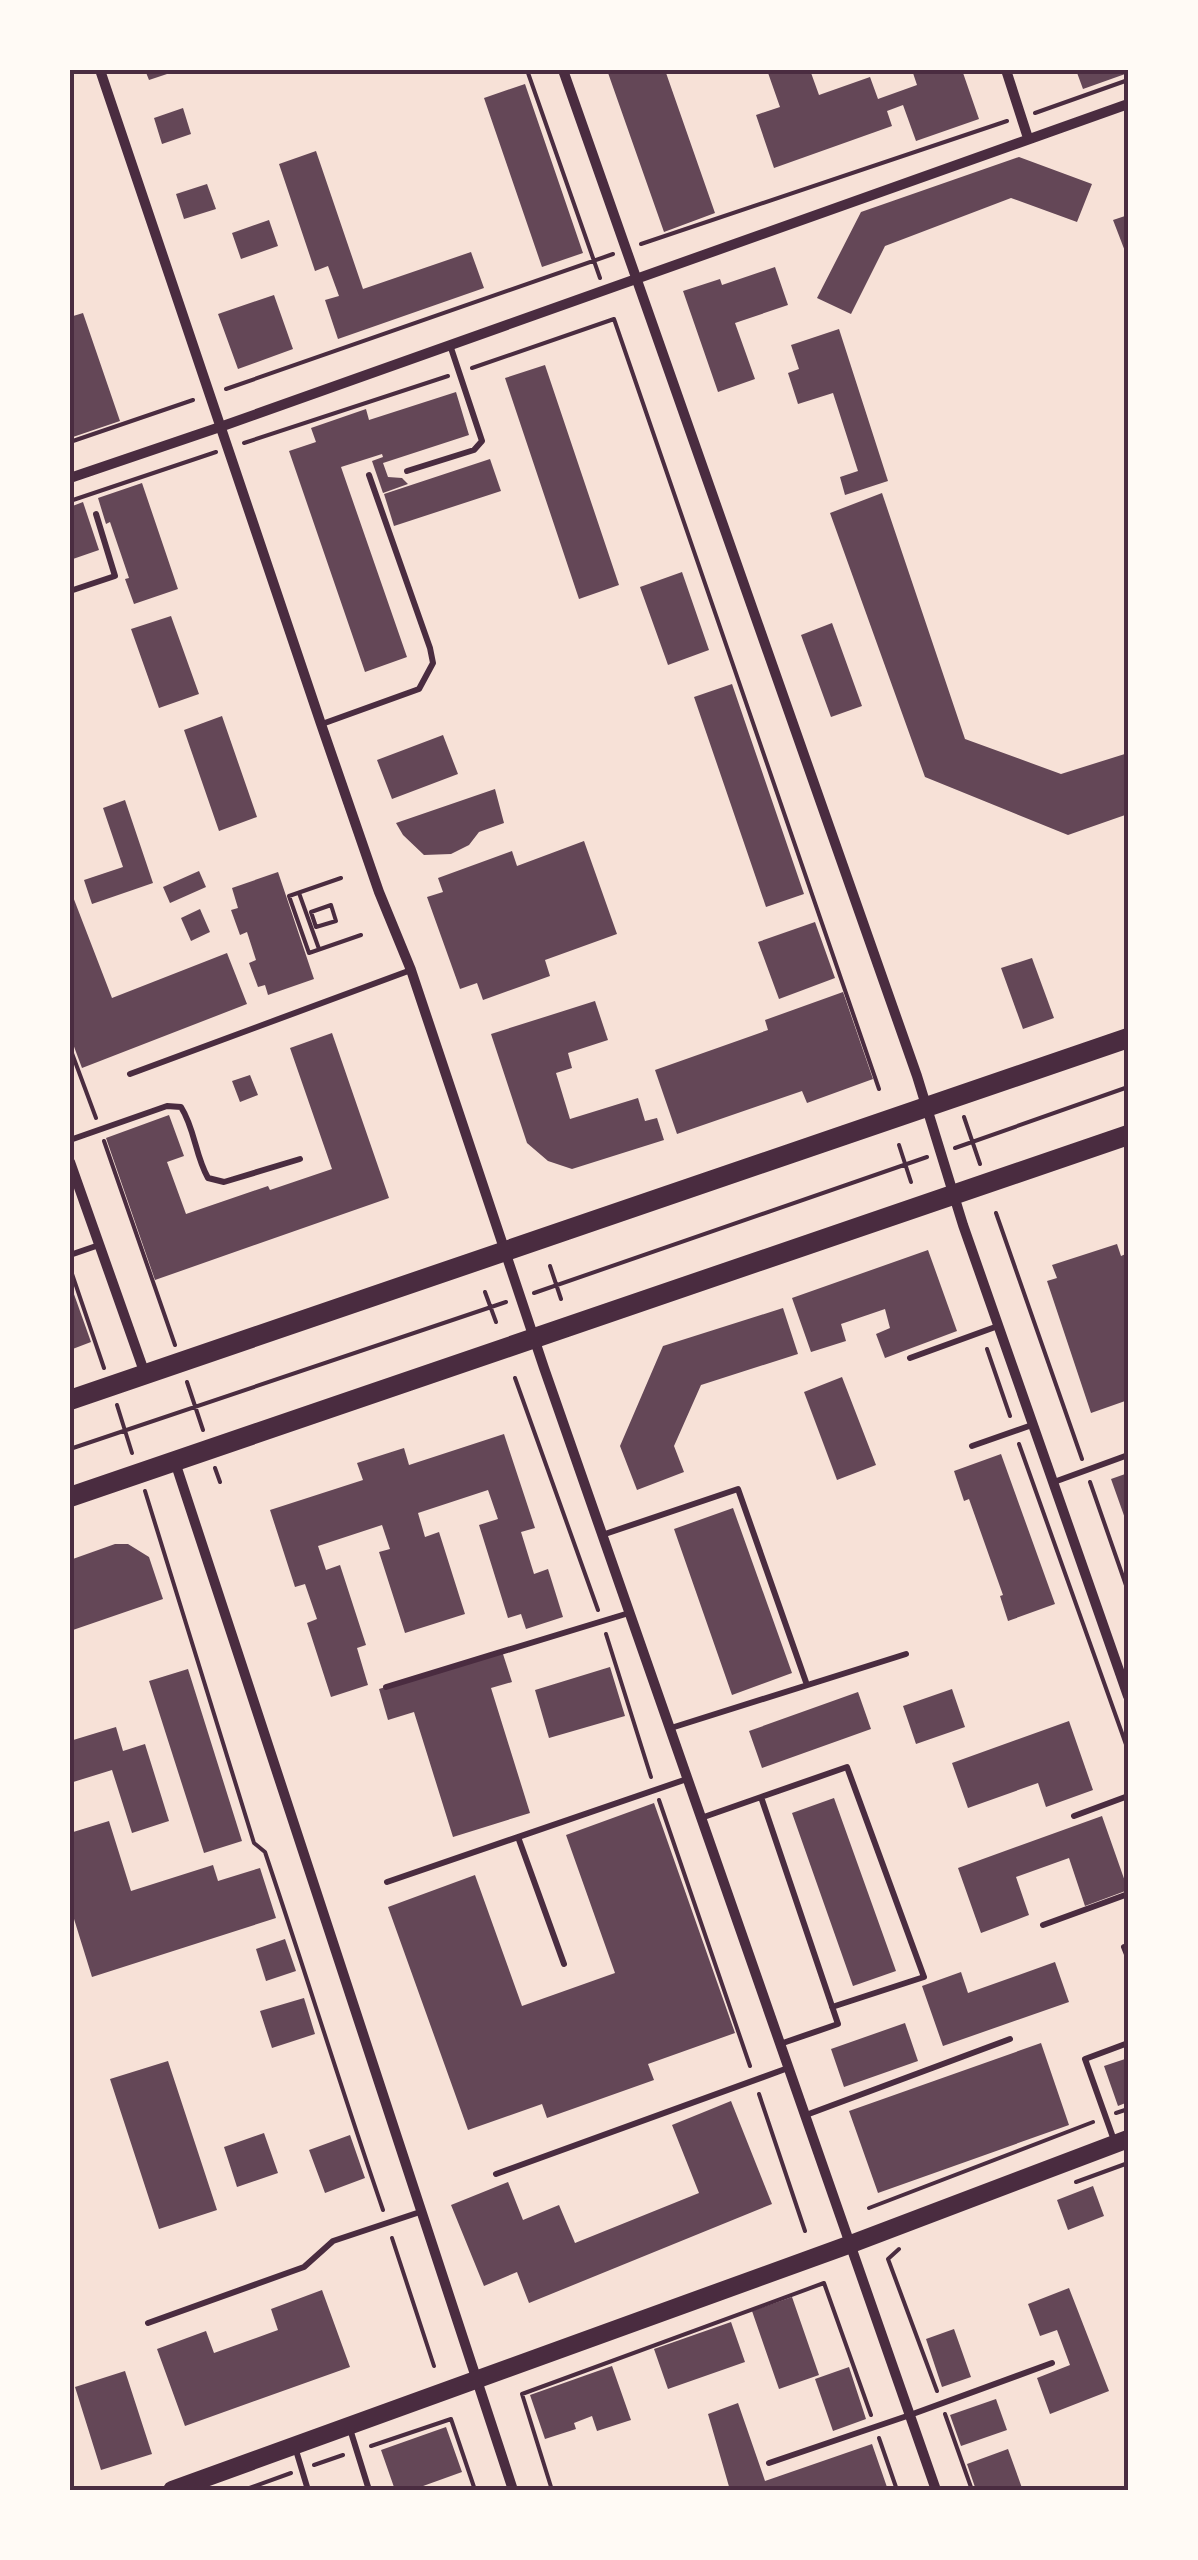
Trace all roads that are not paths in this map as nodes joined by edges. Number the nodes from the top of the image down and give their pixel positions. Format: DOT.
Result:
graph roads {
  1 [pos="100,70"];
  2 [pos="563,70"];
  3 [pos="1006,70"];
  4 [pos="1128,104"];
  5 [pos="1028,138"];
  6 [pos="635,279"];
  7 [pos="450,345"];
  8 [pos="220,427"];
  9 [pos="407,471"];
  10 [pos="369,475"];
  11 [pos="70,478"];
  12 [pos="96,514"];
  13 [pos="70,591"];
  14 [pos="320,724"];
  15 [pos="411,970"];
  16 [pos="1128,1038"];
  17 [pos="130,1074"];
  18 [pos="927,1106"];
  19 [pos="1128,1135"];
  20 [pos="70,1140"];
  21 [pos="300,1159"];
  22 [pos="70,1162"];
  23 [pos="954,1194"];
  24 [pos="100,1245"];
  25 [pos="504,1252"];
  26 [pos="70,1255"];
  27 [pos="998,1326"];
  28 [pos="534,1338"];
  29 [pos="910,1358"];
  30 [pos="145,1375"];
  31 [pos="70,1400"];
  32 [pos="1033,1425"];
  33 [pos="972,1446"];
  34 [pos="1128,1455"];
  35 [pos="175,1462"];
  36 [pos="1053,1482"];
  37 [pos="70,1497"];
  38 [pos="602,1535"];
  39 [pos="630,1613"];
  40 [pos="906,1654"];
  41 [pos="807,1685"];
  42 [pos="386,1687"];
  43 [pos="1128,1696"];
  44 [pos="670,1729"];
  45 [pos="688,1779"];
  46 [pos="1128,1796"];
  47 [pos="761,1798"];
  48 [pos="1074,1816"];
  49 [pos="701,1818"];
  50 [pos="518,1837"];
  51 [pos="387,1882"];
  52 [pos="1128,1894"];
  53 [pos="1043,1925"];
  54 [pos="1124,1947"];
  55 [pos="1128,1957"];
  56 [pos="564,1964"];
  57 [pos="832,2007"];
  58 [pos="1010,2039"];
  59 [pos="1128,2043"];
  60 [pos="780,2044"];
  61 [pos="788,2068"];
  62 [pos="806,2115"];
  63 [pos="1122,2142"];
  64 [pos="496,2174"];
  65 [pos="422,2212"];
  66 [pos="851,2244"];
  67 [pos="148,2324"];
  68 [pos="1052,2363"];
  69 [pos="477,2379"];
  70 [pos="910,2415"];
  71 [pos="349,2426"];
  72 [pos="294,2446"];
  73 [pos="768,2463"];
  74 [pos="172,2490"];
  75 [pos="308,2490"];
  76 [pos="369,2490"];
  77 [pos="513,2490"];
  78 [pos="936,2490"];
  1 -- 8 [label="street"];
  2 -- 6 [label="street"];
  3 -- 5 [label="street"];
  4 -- 5 [label="street"];
  5 -- 6 [label="street"];
  6 -- 7 [label="street"];
  6 -- 18 [label="street"];
  7 -- 8 [label="street"];
  7 -- 9 [label="lane"];
  8 -- 11 [label="street"];
  8 -- 14 [label="street"];
  10 -- 14 [label="lane"];
  12 -- 13 [label="lane"];
  14 -- 15 [label="street"];
  15 -- 17 [label="lane"];
  15 -- 25 [label="street"];
  16 -- 18 [label="main road"];
  18 -- 23 [label="street"];
  18 -- 25 [label="main road"];
  19 -- 23 [label="main road"];
  20 -- 21 [label="lane"];
  22 -- 24 [label="street"];
  23 -- 27 [label="street"];
  23 -- 28 [label="main road"];
  24 -- 26 [label="lane"];
  24 -- 30 [label="street"];
  25 -- 28 [label="street"];
  25 -- 30 [label="main road"];
  27 -- 29 [label="lane"];
  27 -- 32 [label="street"];
  28 -- 35 [label="main road"];
  28 -- 38 [label="street"];
  30 -- 31 [label="main road"];
  32 -- 33 [label="lane"];
  32 -- 36 [label="street"];
  34 -- 36 [label="lane"];
  35 -- 37 [label="main road"];
  35 -- 65 [label="street"];
  36 -- 43 [label="street"];
  38 -- 39 [label="street"];
  38 -- 41 [label="lane"];
  39 -- 42 [label="lane"];
  39 -- 44 [label="street"];
  40 -- 41 [label="lane"];
  41 -- 44 [label="lane"];
  44 -- 45 [label="street"];
  45 -- 49 [label="street"];
  45 -- 50 [label="lane"];
  46 -- 48 [label="lane"];
  47 -- 49 [label="lane"];
  47 -- 57 [label="lane"];
  47 -- 57 [label="lane"];
  49 -- 60 [label="street"];
  50 -- 51 [label="lane"];
  50 -- 56 [label="lane"];
  52 -- 53 [label="lane"];
  54 -- 55 [label="lane"];
  57 -- 60 [label="lane"];
  58 -- 62 [label="lane"];
  59 -- 63 [label="lane"];
  60 -- 61 [label="street"];
  61 -- 62 [label="street"];
  61 -- 64 [label="lane"];
  62 -- 66 [label="street"];
  63 -- 66 [label="street"];
  65 -- 67 [label="lane"];
  65 -- 69 [label="street"];
  66 -- 69 [label="street"];
  66 -- 70 [label="street"];
  68 -- 70 [label="lane"];
  69 -- 71 [label="street"];
  69 -- 77 [label="street"];
  70 -- 73 [label="lane"];
  70 -- 78 [label="street"];
  71 -- 72 [label="street"];
  71 -- 76 [label="lane"];
  72 -- 74 [label="street"];
  72 -- 75 [label="lane"];
}
